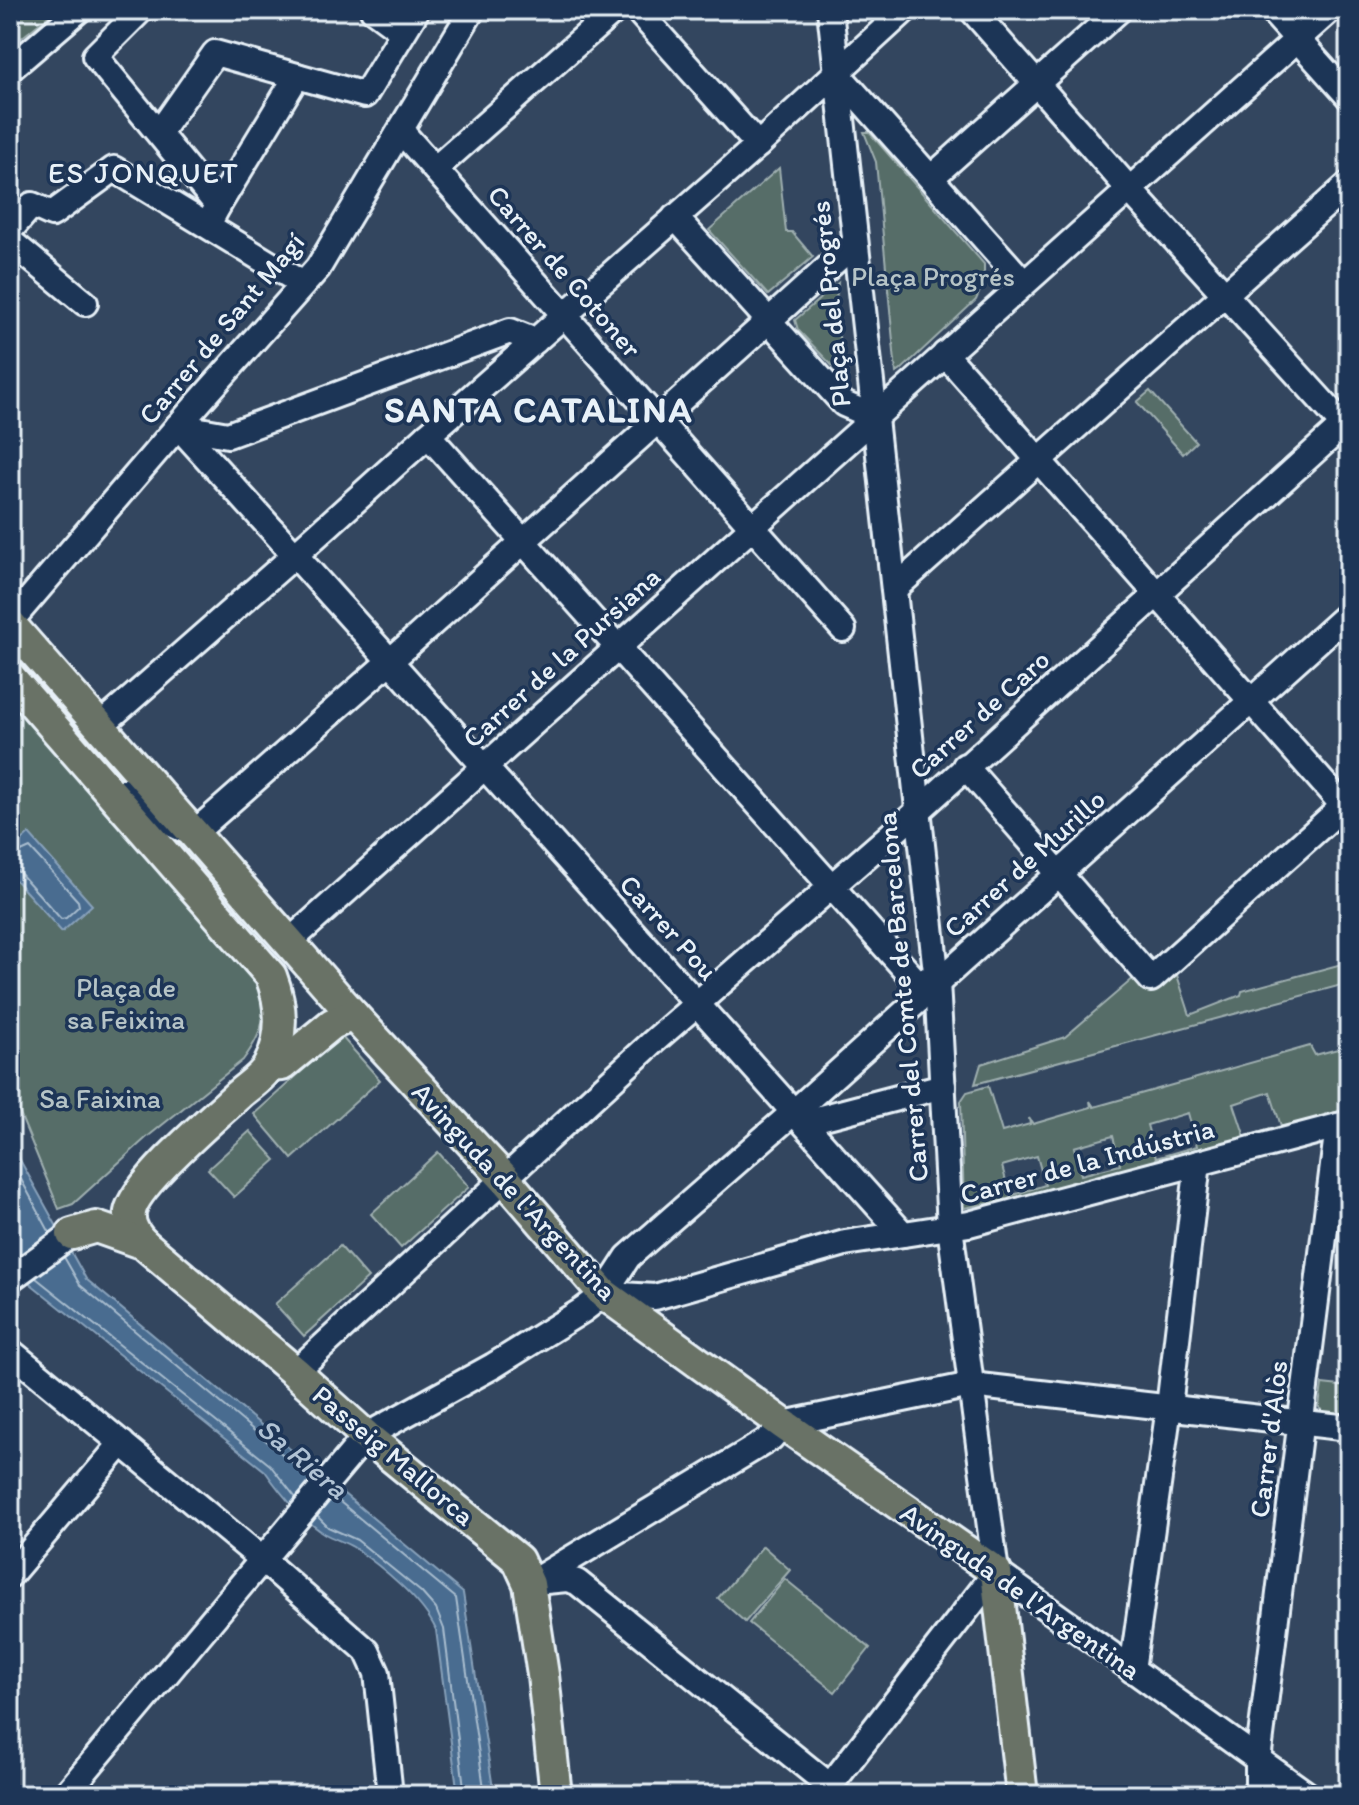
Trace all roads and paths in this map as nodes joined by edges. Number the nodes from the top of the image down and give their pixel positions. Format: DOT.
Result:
graph roads {
  1 [pos="79,10"];
  2 [pos="141,10"];
  3 [pos="373,10"];
  4 [pos="417,10"];
  5 [pos="472,10"];
  6 [pos="615,10"];
  7 [pos="637,10"];
  8 [pos="830,10"];
  9 [pos="905,10"];
  10 [pos="972,10"];
  11 [pos="1119,10"];
  12 [pos="1271,10"];
  13 [pos="1330,10"];
  14 [pos="403,32"];
  15 [pos="1298,39"];
  16 [pos="10,69"];
  17 [pos="836,72"];
  18 [pos="297,76"];
  19 [pos="1037,83"];
  20 [pos="1349,97"];
  21 [pos="401,131"];
  22 [pos="159,133"];
  23 [pos="758,145"];
  24 [pos="435,169"];
  25 [pos="931,178"];
  26 [pos="1349,184"];
  27 [pos="1129,189"];
  28 [pos="213,216"];
  29 [pos="675,217"];
  30 [pos="10,230"];
  31 [pos="10,241"];
  32 [pos="854,244"];
  33 [pos="1024,283"];
  34 [pos="303,284"];
  35 [pos="1225,294"];
  36 [pos="85,303"];
  37 [pos="564,315"];
  38 [pos="769,320"];
  39 [pos="535,341"];
  40 [pos="945,354"];
  41 [pos="874,417"];
  42 [pos="657,420"];
  43 [pos="1347,425"];
  44 [pos="178,426"];
  45 [pos="428,435"];
  46 [pos="1039,460"];
  47 [pos="752,527"];
  48 [pos="523,541"];
  49 [pos="295,555"];
  50 [pos="894,589"];
  51 [pos="1156,593"];
  52 [pos="1349,613"];
  53 [pos="10,623"];
  54 [pos="843,629"];
  55 [pos="618,647"];
  56 [pos="10,654"];
  57 [pos="390,661"];
  58 [pos="13,680"];
  59 [pos="1251,700"];
  60 [pos="99,727"];
  61 [pos="965,766"];
  62 [pos="484,767"];
  63 [pos="104,783"];
  64 [pos="1347,806"];
  65 [pos="917,812"];
  66 [pos="193,834"];
  67 [pos="1058,873"];
  68 [pos="832,886"];
  69 [pos="289,942"];
  70 [pos="937,981"];
  71 [pos="698,1003"];
  72 [pos="353,1015"];
  73 [pos="269,1066"];
  74 [pos="943,1086"];
  75 [pos="800,1117"];
  76 [pos="1344,1124"];
  77 [pos="1198,1163"];
  78 [pos="505,1179"];
  79 [pos="950,1227"];
  80 [pos="72,1234"];
  81 [pos="903,1234"];
  82 [pos="144,1244"];
  83 [pos="10,1279"];
  84 [pos="604,1294"];
  85 [pos="10,1351"];
  86 [pos="295,1372"];
  87 [pos="971,1385"];
  88 [pos="1169,1407"];
  89 [pos="1301,1421"];
  90 [pos="783,1424"];
  91 [pos="1349,1428"];
  92 [pos="366,1436"];
  93 [pos="122,1443"];
  94 [pos="263,1560"];
  95 [pos="996,1572"];
  96 [pos="10,1575"];
  97 [pos="529,1584"];
  98 [pos="1132,1670"];
  99 [pos="1258,1760"];
  100 [pos="826,1791"];
  101 [pos="65,1795"];
  102 [pos="390,1795"];
  103 [pos="556,1795"];
  104 [pos="1022,1795"];
  105 [pos="1258,1795"];
  106 [pos="1308,1795"];
  1 -- 16 [label="street"];
  2 -- 22 [label="street"];
  3 -- 14 [label="street"];
  4 -- 14 [label="street"];
  5 -- 21 [label="street, Carrer de Sant Magí"];
  6 -- 24 [label="street"];
  7 -- 23 [label="street"];
  8 -- 17 [label="street, Plaça del Progrés"];
  9 -- 17 [label="street"];
  10 -- 19 [label="street"];
  11 -- 19 [label="street"];
  12 -- 15 [label="street"];
  13 -- 15 [label="street, Carrer de la Pursiana"];
  14 -- 18 [label="street"];
  15 -- 20 [label="street"];
  15 -- 27 [label="street, Carrer de la Pursiana"];
  17 -- 23 [label="street"];
  17 -- 25 [label="street"];
  17 -- 32 [label="street, Plaça del Progrés"];
  18 -- 22 [label="street"];
  18 -- 28 [label="street"];
  19 -- 25 [label="street"];
  19 -- 27 [label="street"];
  21 -- 24 [label="street, Carrer de Cotoner"];
  21 -- 34 [label="street, Carrer de Sant Magí"];
  22 -- 28 [label="street"];
  23 -- 29 [label="street"];
  24 -- 37 [label="street, Carrer de Cotoner"];
  25 -- 33 [label="street"];
  26 -- 35 [label="street"];
  27 -- 33 [label="street, Carrer de la Pursiana"];
  27 -- 35 [label="street"];
  28 -- 30 [label="street"];
  28 -- 34 [label="street"];
  29 -- 37 [label="street"];
  29 -- 38 [label="street, Plaça del Progrés"];
  31 -- 36 [label="street"];
  32 -- 38 [label="street"];
  32 -- 41 [label="street, Plaça del Progrés"];
  33 -- 40 [label="street, Carrer de la Pursiana"];
  34 -- 44 [label="street, Carrer de Sant Magí"];
  35 -- 43 [label="street"];
  35 -- 46 [label="street"];
  37 -- 39 [label="street"];
  37 -- 42 [label="street, Carrer de Cotoner"];
  38 -- 41 [label="street, Plaça del Progrés"];
  38 -- 42 [label="street"];
  39 -- 44 [label="street"];
  39 -- 45 [label="street"];
  40 -- 41 [label="street, Carrer de la Pursiana"];
  40 -- 46 [label="street"];
  41 -- 47 [label="street, Carrer de la Pursiana"];
  41 -- 50 [label="street, Carrer del Comte de Barcelona"];
  42 -- 47 [label="street, Carrer de Cotoner"];
  42 -- 48 [label="street"];
  43 -- 51 [label="street, Carrer de Caro"];
  44 -- 49 [label="street, Carrer Pou"];
  44 -- 53 [label="street, Carrer de Sant Magí"];
  45 -- 48 [label="street"];
  45 -- 49 [label="street"];
  46 -- 50 [label="street"];
  46 -- 51 [label="street"];
  47 -- 54 [label="street, Carrer de Cotoner"];
  47 -- 55 [label="street, Carrer de la Pursiana"];
  48 -- 55 [label="street"];
  48 -- 57 [label="street"];
  49 -- 57 [label="street, Carrer Pou"];
  49 -- 60 [label="street"];
  50 -- 65 [label="street, Carrer del Comte de Barcelona"];
  51 -- 59 [label="street"];
  51 -- 61 [label="street, Carrer de Caro"];
  52 -- 59 [label="street, Carrer de Murillo"];
  53 -- 60 [label="main road, Avinguda de l'Argentina"];
  55 -- 62 [label="street, Carrer de la Pursiana"];
  55 -- 68 [label="street"];
  56 -- 58 [label="main road"];
  57 -- 62 [label="street, Carrer Pou"];
  57 -- 66 [label="street"];
  58 -- 63 [label="main road"];
  59 -- 64 [label="street"];
  59 -- 67 [label="street, Carrer de Murillo"];
  60 -- 66 [label="main road, Avinguda de l'Argentina"];
  61 -- 65 [label="street, Carrer de Caro"];
  61 -- 67 [label="street"];
  62 -- 69 [label="street, Carrer de la Pursiana"];
  62 -- 71 [label="street, Carrer Pou"];
  63 -- 66 [label="street"];
  63 -- 73 [label="main road"];
  64 -- 67 [label="street"];
  65 -- 68 [label="street, Carrer de Caro"];
  65 -- 70 [label="street, Carrer del Comte de Barcelona"];
  66 -- 69 [label="main road, Avinguda de l'Argentina"];
  67 -- 70 [label="street, Carrer de Murillo"];
  68 -- 70 [label="street"];
  68 -- 71 [label="street, Carrer de Caro"];
  69 -- 72 [label="main road, Avinguda de l'Argentina"];
  70 -- 74 [label="street, Carrer del Comte de Barcelona"];
  70 -- 75 [label="street, Carrer de Murillo"];
  71 -- 75 [label="street, Carrer Pou"];
  71 -- 78 [label="street, Carrer de Caro"];
  72 -- 73 [label="main road"];
  72 -- 78 [label="main road, Avinguda de l'Argentina"];
  73 -- 82 [label="main road"];
  74 -- 75 [label="street"];
  74 -- 79 [label="street, Carrer del Comte de Barcelona"];
  75 -- 81 [label="street, Carrer Pou"];
  75 -- 84 [label="street, Carrer de Murillo"];
  76 -- 77 [label="street, Carrer de la Indústria"];
  76 -- 89 [label="street, Carrer d'Alòs"];
  77 -- 79 [label="street, Carrer de la Indústria"];
  77 -- 88 [label="street"];
  78 -- 84 [label="main road, Avinguda de l'Argentina"];
  78 -- 86 [label="street, Carrer de Caro"];
  79 -- 81 [label="street, Carrer de la Indústria"];
  79 -- 87 [label="street, Carrer del Comte de Barcelona"];
  80 -- 82 [label="main road, Passeig Mallorca"];
  80 -- 83 [label="street"];
  81 -- 84 [label="street, Carrer de la Indústria"];
  82 -- 86 [label="main road, Passeig Mallorca"];
  84 -- 90 [label="main road, Avinguda de l'Argentina"];
  84 -- 92 [label="street"];
  85 -- 93 [label="street"];
  86 -- 92 [label="main road, Passeig Mallorca"];
  87 -- 88 [label="street"];
  87 -- 90 [label="street"];
  87 -- 95 [label="street, Carrer del Comte de Barcelona"];
  88 -- 89 [label="street"];
  88 -- 98 [label="street"];
  89 -- 91 [label="street"];
  89 -- 99 [label="street, Carrer d'Alòs"];
  90 -- 95 [label="main road, Avinguda de l'Argentina"];
  90 -- 97 [label="street"];
  92 -- 94 [label="street"];
  92 -- 97 [label="main road, Passeig Mallorca"];
  93 -- 94 [label="street"];
  93 -- 96 [label="street"];
  94 -- 101 [label="street"];
  94 -- 102 [label="street"];
  95 -- 98 [label="street, Avinguda de l'Argentina"];
  95 -- 100 [label="street"];
  95 -- 104 [label="main road"];
  97 -- 100 [label="street"];
  97 -- 103 [label="main road, Passeig Mallorca"];
  98 -- 99 [label="street, Avinguda de l'Argentina"];
  99 -- 105 [label="street, Carrer d'Alòs"];
  99 -- 106 [label="street, Avinguda de l'Argentina"];
}
